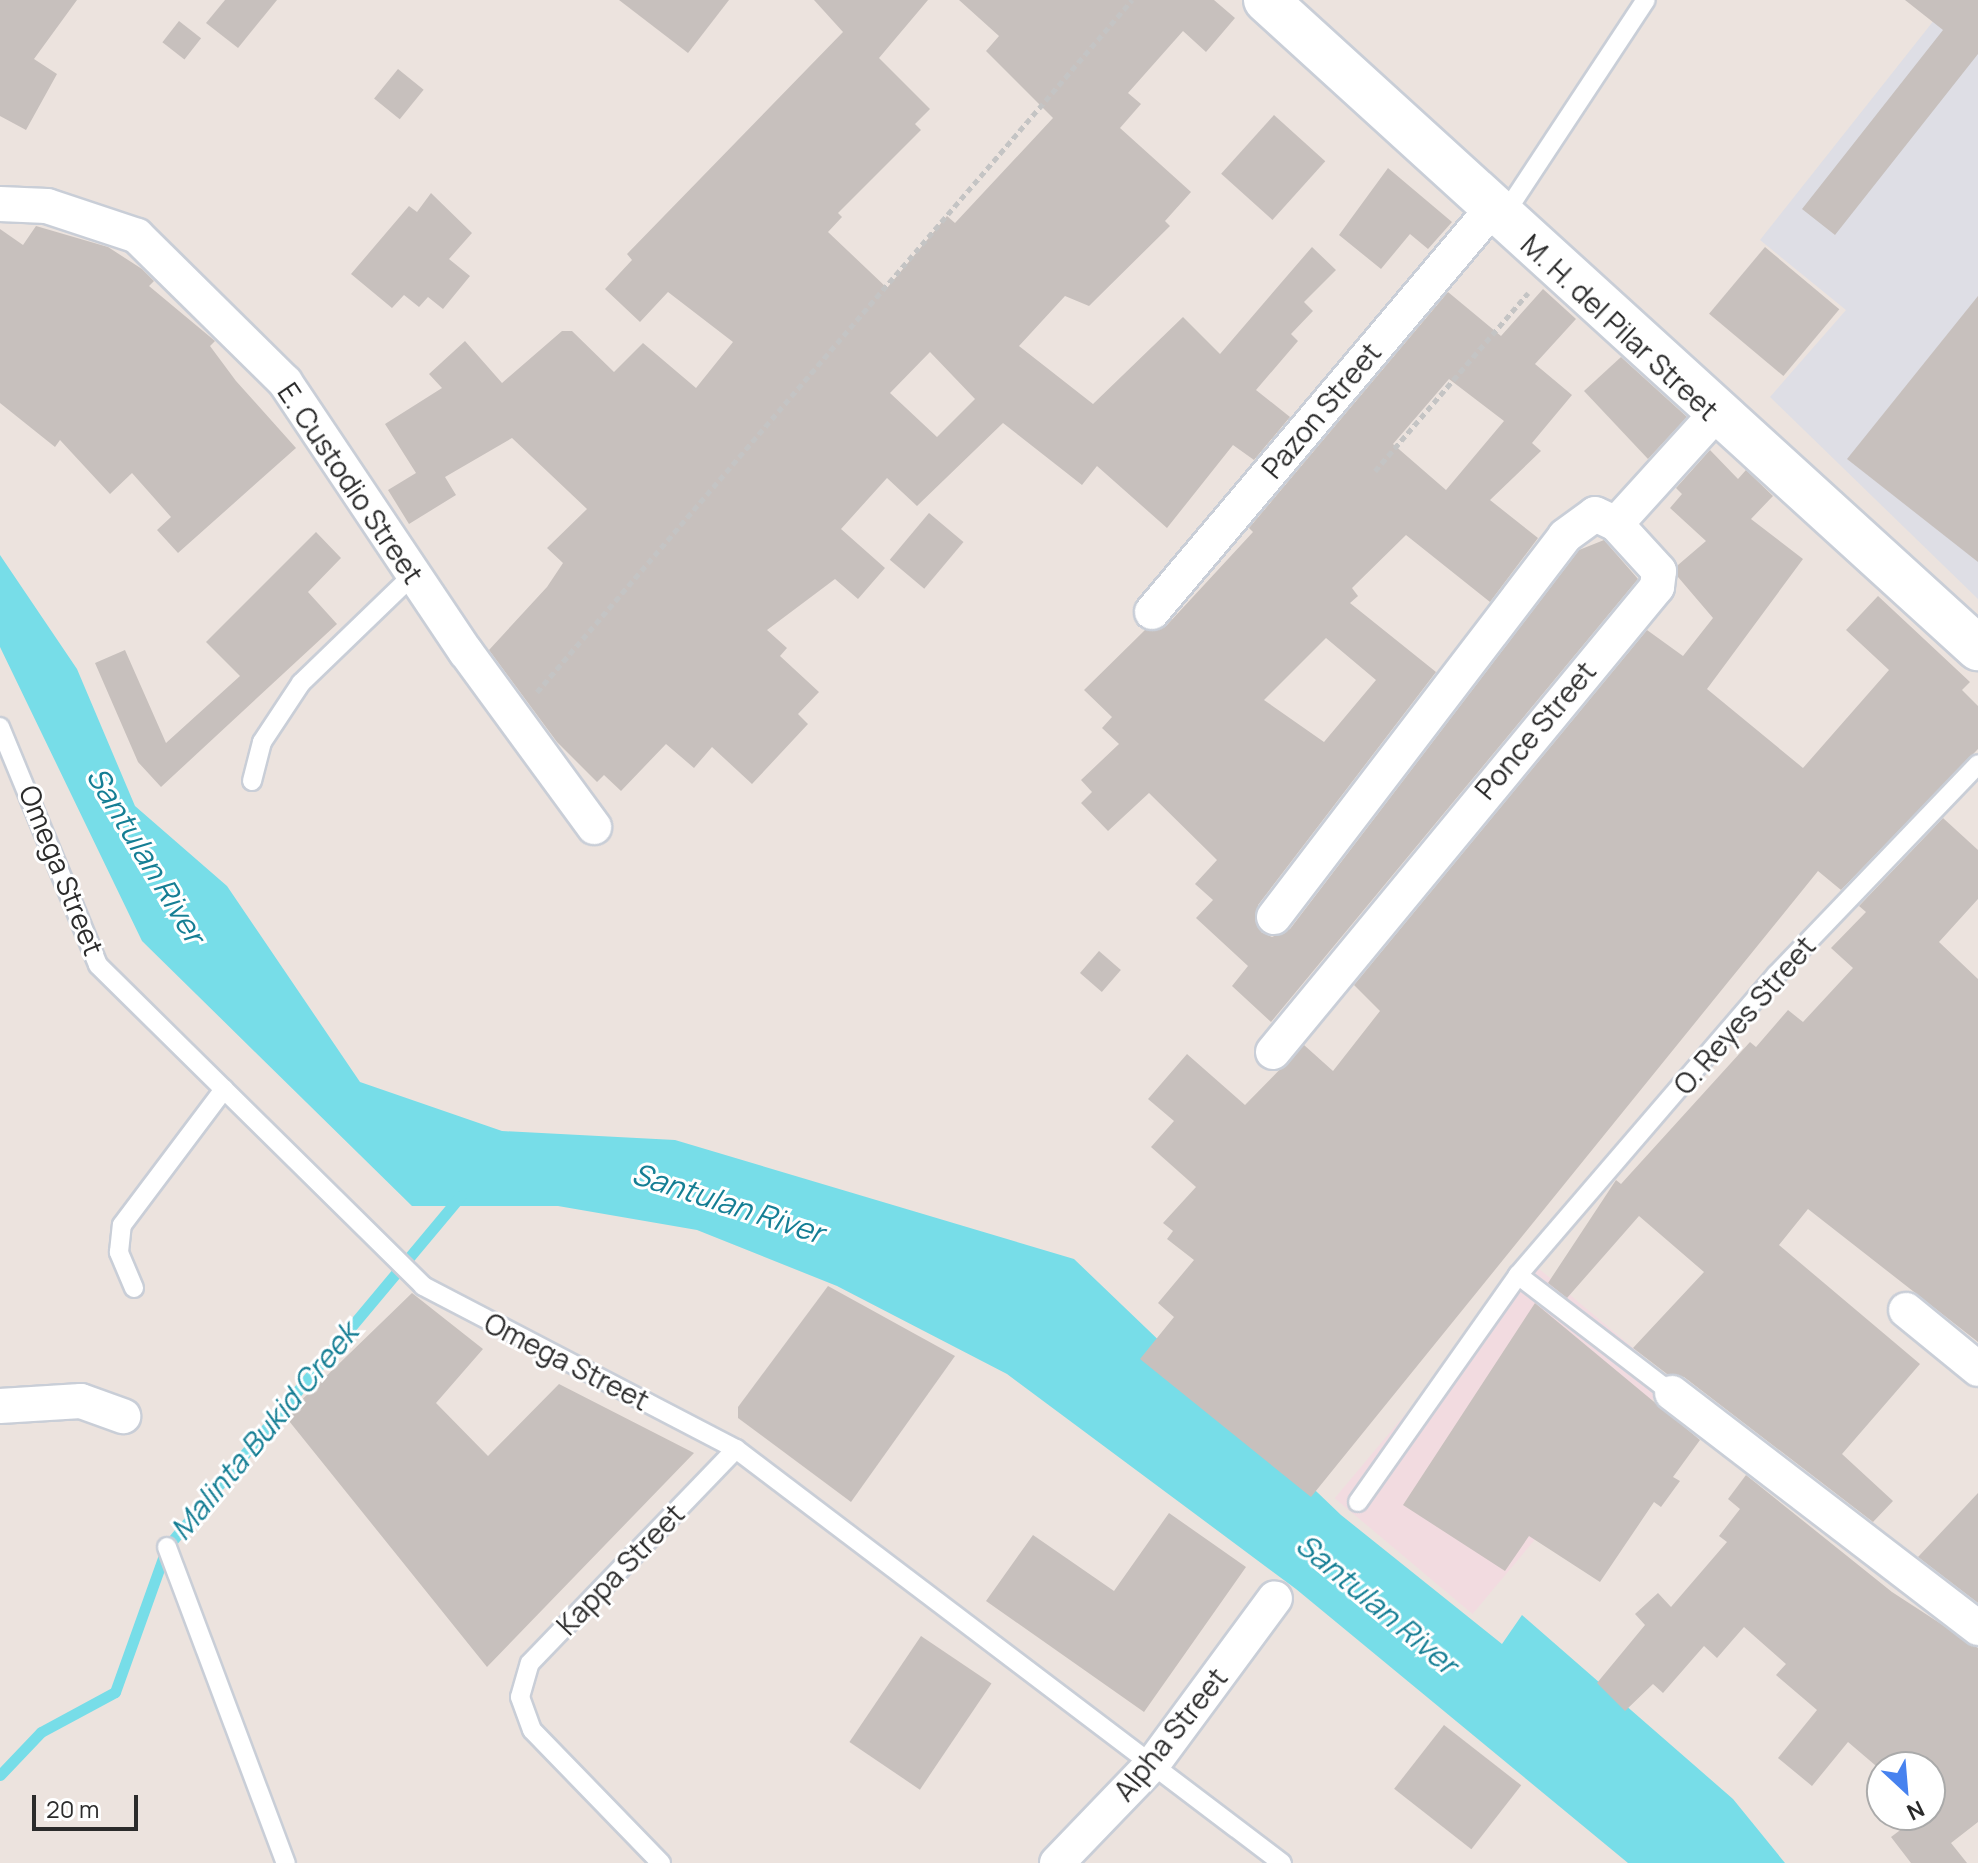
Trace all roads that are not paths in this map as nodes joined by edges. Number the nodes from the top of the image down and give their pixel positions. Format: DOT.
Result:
graph roads {
  1 [pos="1266,0"];
  2 [pos="1646,0"];
  3 [pos="0,204"];
  4 [pos="1497,214"];
  5 [pos="1715,415"];
  6 [pos="1616,524"];
  7 [pos="414,574"];
  8 [pos="1152,612"];
  9 [pos="1978,648"];
  10 [pos="0,727"];
  11 [pos="1978,764"];
  12 [pos="252,781"];
  13 [pos="594,827"];
  14 [pos="1274,917"];
  15 [pos="1273,1052"];
  16 [pos="224,1089"];
  17 [pos="1518,1275"];
  18 [pos="134,1288"];
  19 [pos="1906,1310"];
  20 [pos="1978,1369"];
  21 [pos="1672,1393"];
  22 [pos="0,1406"];
  23 [pos="123,1416"];
  24 [pos="736,1449"];
  25 [pos="1358,1502"];
  26 [pos="167,1547"];
  27 [pos="1275,1598"];
  28 [pos="1978,1628"];
  29 [pos="1155,1761"];
  30 [pos="286,1863"];
  31 [pos="661,1863"];
  32 [pos="1057,1863"];
  33 [pos="1282,1863"];
  1 -- 4 [label="main road, M. H. del Pilar Street"];
  2 -- 4 [label="lane"];
  3 -- 7 [label="street, E. Custodio Street"];
  4 -- 5 [label="main road, M. H. del Pilar Street"];
  4 -- 8 [label="street, Pazon Street"];
  5 -- 6 [label="street"];
  5 -- 9 [label="main road, M. H. del Pilar Street"];
  6 -- 14 [label="street"];
  6 -- 15 [label="street, Ponce Street"];
  7 -- 12 [label="lane"];
  7 -- 13 [label="street, E. Custodio Street"];
  10 -- 16 [label="lane, Omega Street"];
  11 -- 17 [label="lane, O. Reyes Street"];
  16 -- 18 [label="lane"];
  16 -- 24 [label="lane, Omega Street"];
  17 -- 21 [label="lane"];
  17 -- 25 [label="lane, O. Reyes Street"];
  19 -- 20 [label="street"];
  21 -- 28 [label="street"];
  22 -- 23 [label="street"];
  24 -- 29 [label="lane, Omega Street"];
  24 -- 31 [label="lane, Kappa Street"];
  26 -- 30 [label="lane"];
  27 -- 29 [label="street, Alpha Street"];
  29 -- 32 [label="street, Alpha Street"];
  29 -- 33 [label="lane, Omega Street"];
}
